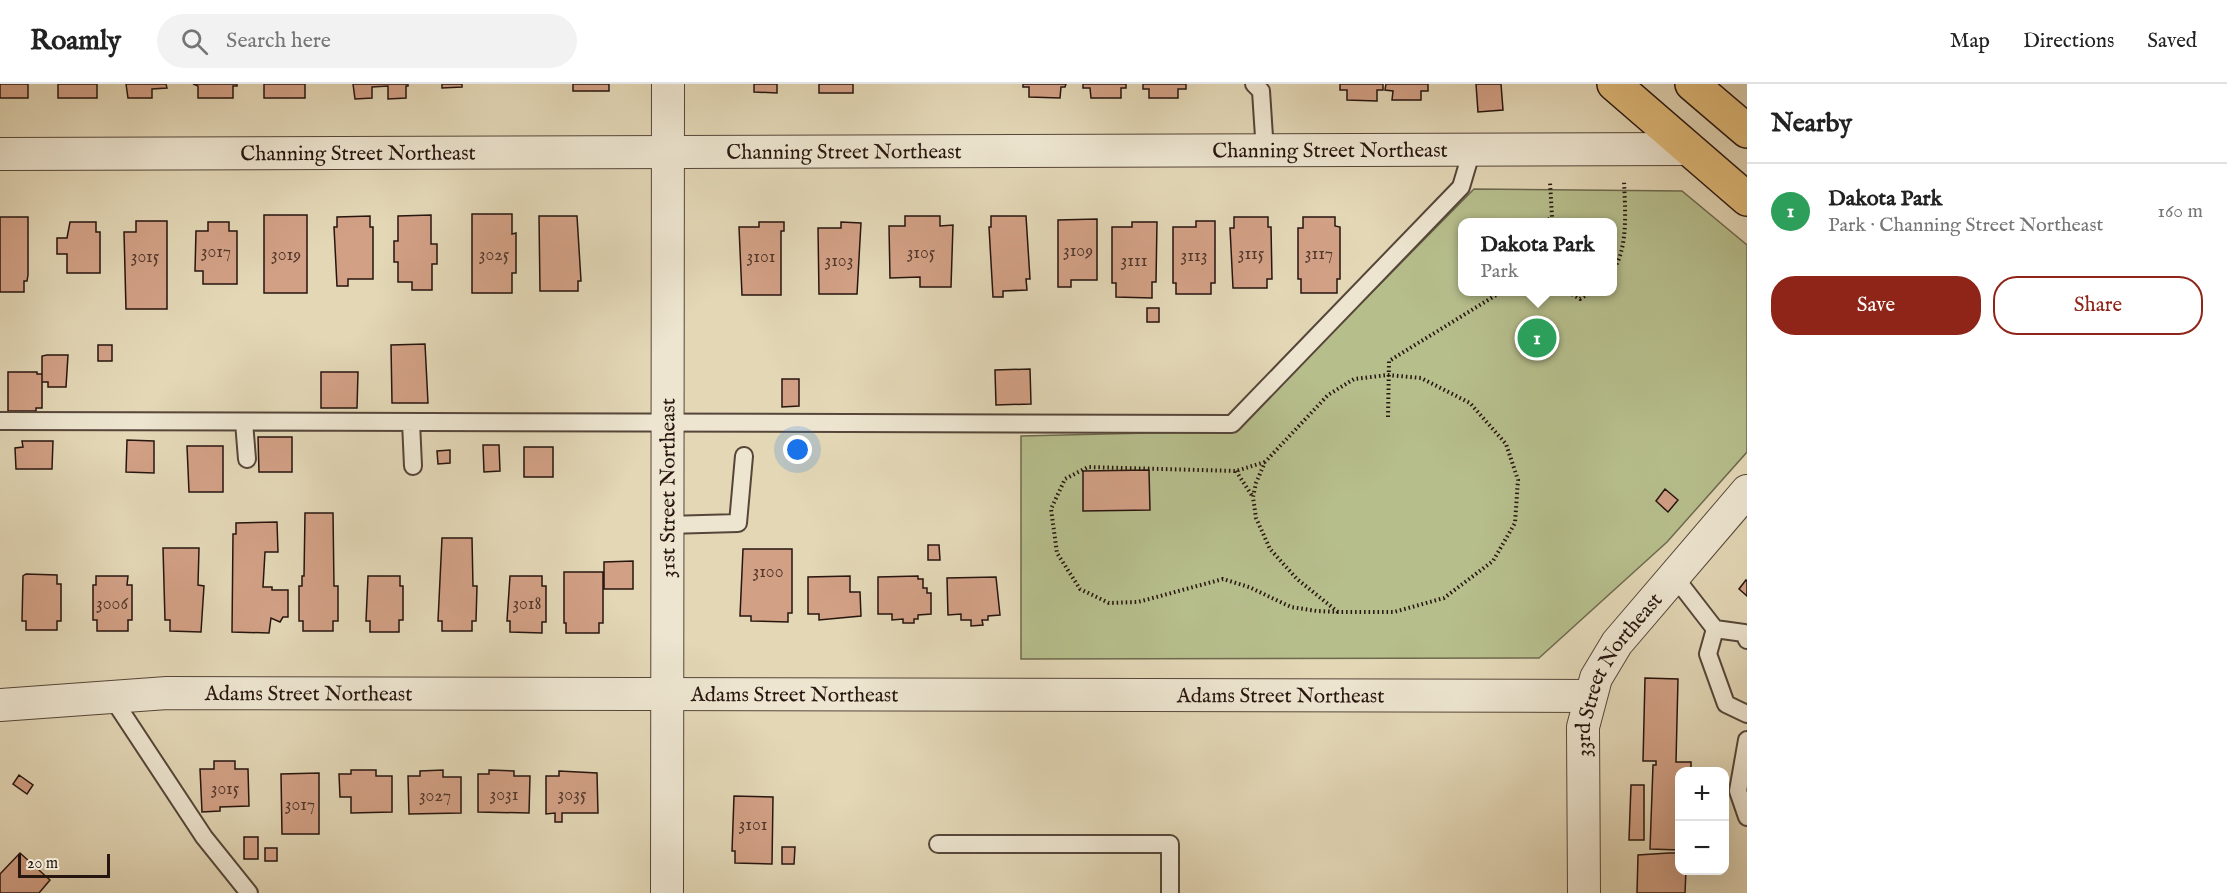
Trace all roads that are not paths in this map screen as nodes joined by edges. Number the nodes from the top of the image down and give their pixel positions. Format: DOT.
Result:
graph roads {
  1 [pos="668,84"];
  2 [pos="1254,84"];
  3 [pos="1614,84"];
  4 [pos="1692,84"];
  5 [pos="1747,131"];
  6 [pos="1689,149"];
  7 [pos="1472,150"];
  8 [pos="1265,152"];
  9 [pos="668,153"];
  10 [pos="0,154"];
  11 [pos="1747,199"];
  12 [pos="0,421"];
  13 [pos="244,422"];
  14 [pos="411,422"];
  15 [pos="667,422"];
  16 [pos="744,456"];
  17 [pos="247,459"];
  18 [pos="412,466"];
  19 [pos="1747,492"];
  20 [pos="667,525"];
  21 [pos="1674,576"];
  22 [pos="1715,629"];
  23 [pos="1747,640"];
  24 [pos="667,694"];
  25 [pos="111,696"];
  26 [pos="1589,696"];
  27 [pos="0,705"];
  28 [pos="1747,714"];
  29 [pos="1747,740"];
  30 [pos="1747,817"];
  31 [pos="938,844"];
  32 [pos="249,893"];
  33 [pos="667,893"];
  34 [pos="1170,893"];
  35 [pos="1584,893"];
  1 -- 9 [label="street, 31st Street Northeast"];
  2 -- 8 [label="lane"];
  3 -- 6 [label="main road"];
  4 -- 5 [label="main road"];
  6 -- 7 [label="street, Channing Street Northeast"];
  6 -- 11 [label="main road"];
  7 -- 8 [label="street, Channing Street Northeast"];
  7 -- 15 [label="lane"];
  8 -- 9 [label="street, Channing Street Northeast"];
  9 -- 10 [label="street, Channing Street Northeast"];
  9 -- 15 [label="street, 31st Street Northeast"];
  12 -- 13 [label="lane"];
  13 -- 14 [label="lane"];
  13 -- 17 [label="lane"];
  14 -- 15 [label="lane"];
  14 -- 18 [label="lane"];
  15 -- 20 [label="street, 31st Street Northeast"];
  16 -- 20 [label="lane"];
  19 -- 21 [label="street, 33rd Street Northeast"];
  20 -- 24 [label="street, 31st Street Northeast"];
  21 -- 22 [label="lane"];
  21 -- 26 [label="street, 33rd Street Northeast"];
  22 -- 23 [label="lane"];
  22 -- 28 [label="lane"];
  24 -- 25 [label="street, Adams Street Northeast"];
  24 -- 26 [label="street, Adams Street Northeast"];
  24 -- 33 [label="street, 31st Street Northeast"];
  25 -- 27 [label="street, Adams Street Northeast"];
  25 -- 32 [label="lane"];
  26 -- 35 [label="street, 33rd Street Northeast"];
  29 -- 30 [label="lane"];
  31 -- 34 [label="lane"];
}
